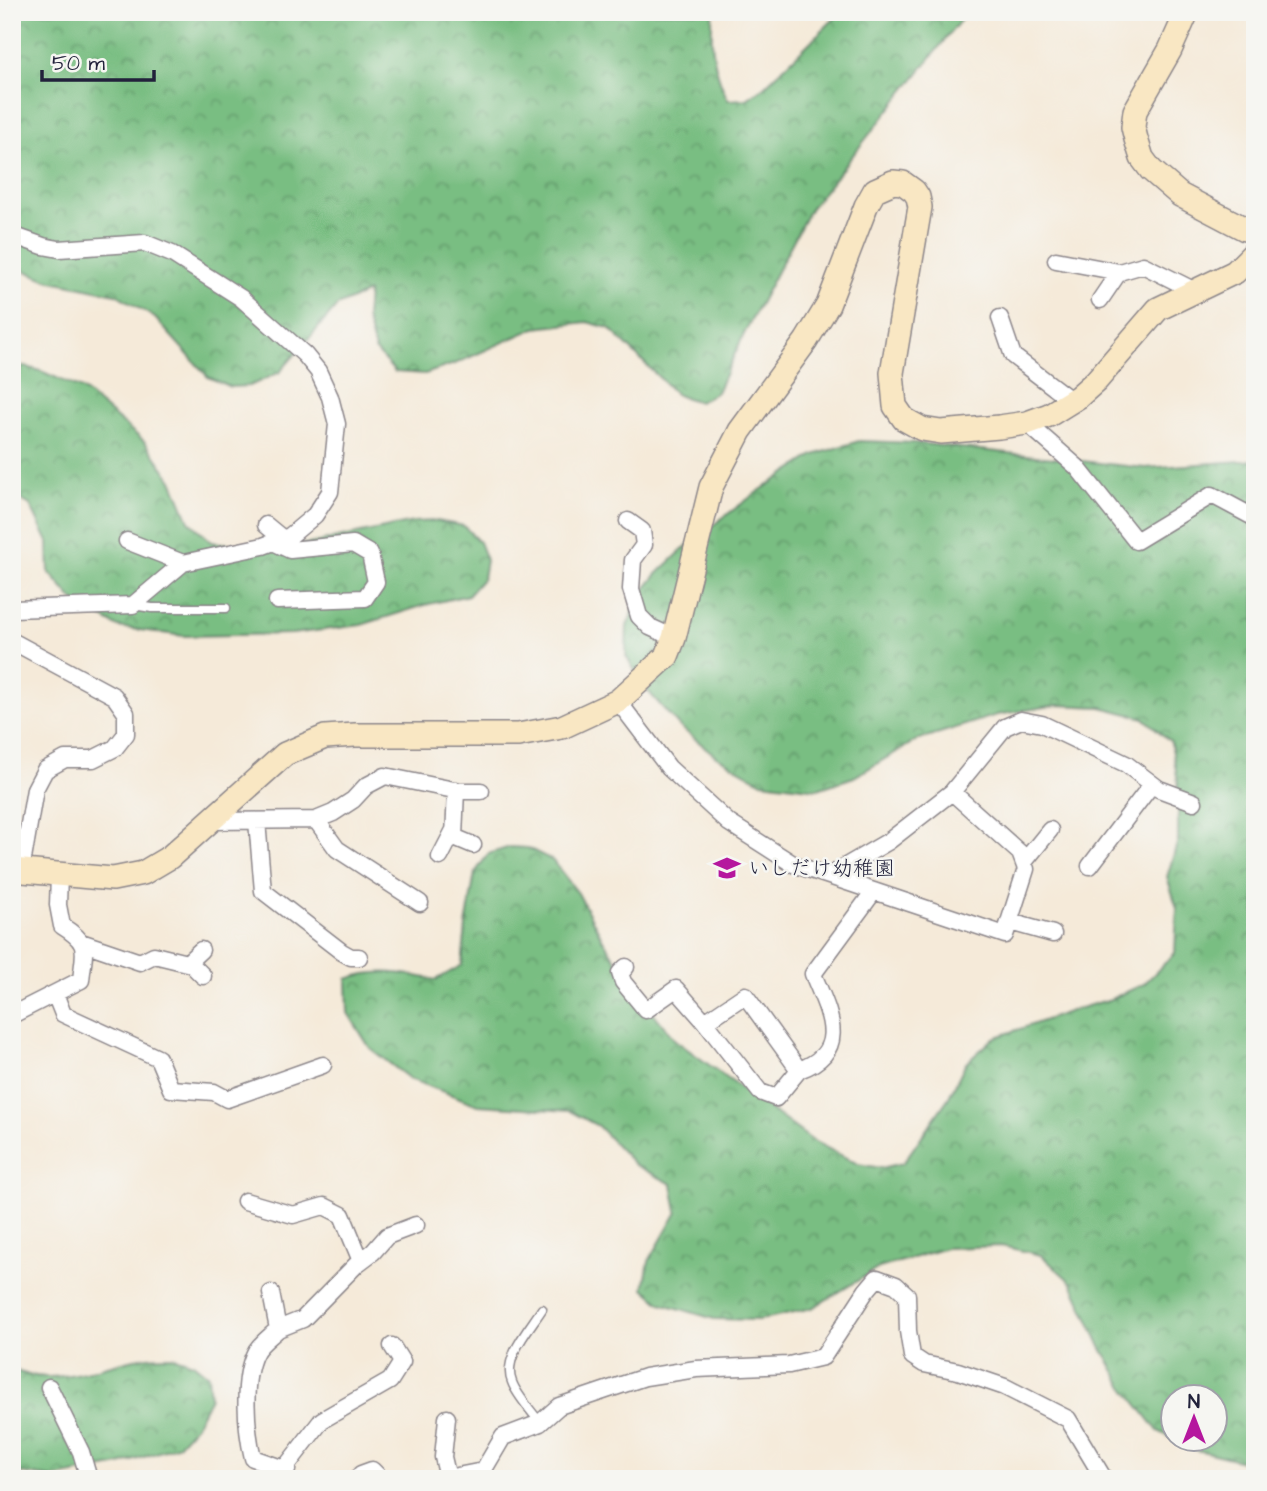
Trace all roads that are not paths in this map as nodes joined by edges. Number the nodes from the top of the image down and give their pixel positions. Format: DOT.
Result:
graph roads {
  1 [pos="1187,12"];
  2 [pos="1255,230"];
  3 [pos="12,235"];
  4 [pos="1255,252"];
  5 [pos="1056,260"];
  6 [pos="1119,272"];
  7 [pos="1193,290"];
  8 [pos="1100,300"];
  9 [pos="1000,317"];
  10 [pos="1072,401"];
  11 [pos="1027,424"];
  12 [pos="1255,518"];
  13 [pos="628,521"];
  14 [pos="266,526"];
  15 [pos="278,540"];
  16 [pos="127,541"];
  17 [pos="183,563"];
  18 [pos="277,601"];
  19 [pos="133,605"];
  20 [pos="226,608"];
  21 [pos="12,609"];
  22 [pos="674,638"];
  23 [pos="12,641"];
  24 [pos="618,701"];
  25 [pos="1152,784"];
  26 [pos="456,790"];
  27 [pos="481,791"];
  28 [pos="952,792"];
  29 [pos="1194,802"];
  30 [pos="316,820"];
  31 [pos="211,821"];
  32 [pos="257,821"];
  33 [pos="454,830"];
  34 [pos="1050,830"];
  35 [pos="473,845"];
  36 [pos="440,858"];
  37 [pos="1024,862"];
  38 [pos="1090,866"];
  39 [pos="16,870"];
  40 [pos="60,875"];
  41 [pos="829,876"];
  42 [pos="874,891"];
  43 [pos="420,903"];
  44 [pos="1010,922"];
  45 [pos="1053,934"];
  46 [pos="81,942"];
  47 [pos="201,950"];
  48 [pos="359,957"];
  49 [pos="187,963"];
  50 [pos="626,967"];
  51 [pos="203,976"];
  52 [pos="55,994"];
  53 [pos="12,1016"];
  54 [pos="705,1022"];
  55 [pos="323,1065"];
  56 [pos="799,1070"];
  57 [pos="245,1201"];
  58 [pos="416,1225"];
  59 [pos="361,1261"];
  60 [pos="271,1293"];
  61 [pos="542,1309"];
  62 [pos="278,1329"];
  63 [pos="392,1346"];
  64 [pos="50,1387"];
  65 [pos="447,1418"];
  66 [pos="540,1423"];
  67 [pos="286,1474"];
  68 [pos="445,1478"];
  69 [pos="89,1479"];
  70 [pos="357,1479"];
  71 [pos="381,1479"];
  72 [pos="1104,1479"];
  1 -- 2 [label="street"];
  3 -- 15 [label="street"];
  4 -- 7 [label="street"];
  5 -- 6 [label="street"];
  6 -- 7 [label="street"];
  6 -- 8 [label="street"];
  7 -- 10 [label="street"];
  9 -- 10 [label="street"];
  10 -- 11 [label="street"];
  11 -- 12 [label="street"];
  11 -- 22 [label="street"];
  13 -- 22 [label="street"];
  14 -- 15 [label="street"];
  15 -- 17 [label="street"];
  15 -- 18 [label="street"];
  16 -- 17 [label="street"];
  17 -- 19 [label="street"];
  19 -- 20 [label="lane"];
  19 -- 21 [label="street"];
  22 -- 24 [label="street"];
  23 -- 39 [label="street"];
  24 -- 31 [label="street"];
  24 -- 41 [label="street"];
  25 -- 28 [label="street"];
  25 -- 29 [label="street"];
  25 -- 38 [label="street"];
  26 -- 27 [label="street"];
  26 -- 30 [label="street"];
  26 -- 33 [label="street"];
  28 -- 37 [label="street"];
  28 -- 41 [label="street"];
  30 -- 32 [label="street"];
  30 -- 43 [label="street"];
  31 -- 32 [label="street"];
  31 -- 40 [label="street"];
  32 -- 48 [label="street"];
  33 -- 35 [label="street"];
  33 -- 36 [label="street"];
  34 -- 37 [label="street"];
  37 -- 44 [label="street"];
  39 -- 40 [label="street"];
  40 -- 46 [label="street"];
  41 -- 42 [label="street"];
  42 -- 44 [label="street"];
  42 -- 56 [label="street"];
  44 -- 45 [label="street"];
  46 -- 49 [label="street"];
  46 -- 52 [label="street"];
  47 -- 49 [label="street"];
  49 -- 51 [label="street"];
  50 -- 54 [label="street"];
  52 -- 53 [label="street"];
  52 -- 55 [label="street"];
  54 -- 56 [label="street"];
  54 -- 56 [label="street"];
  57 -- 59 [label="street"];
  58 -- 59 [label="street"];
  59 -- 62 [label="street"];
  60 -- 62 [label="street"];
  61 -- 66 [label="lane"];
  62 -- 67 [label="street"];
  63 -- 67 [label="street"];
  64 -- 69 [label="street"];
  65 -- 68 [label="street"];
  66 -- 68 [label="street"];
  66 -- 72 [label="street"];
  70 -- 71 [label="street"];
}
